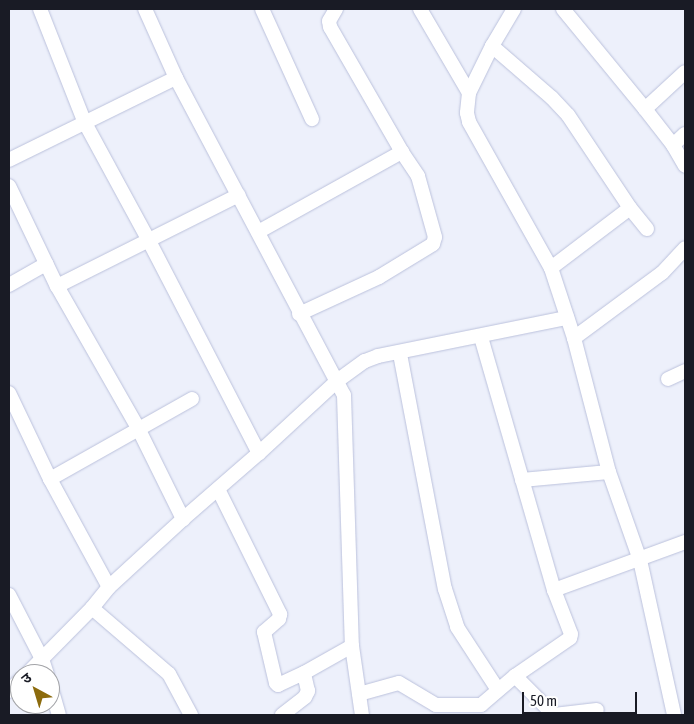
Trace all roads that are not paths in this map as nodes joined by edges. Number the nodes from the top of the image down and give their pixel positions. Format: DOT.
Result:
graph roads {
  1 [pos="40,9"];
  2 [pos="145,9"];
  3 [pos="262,9"];
  4 [pos="336,9"];
  5 [pos="420,9"];
  6 [pos="514,9"];
  7 [pos="563,9"];
  8 [pos="492,46"];
  9 [pos="685,72"];
  10 [pos="176,78"];
  11 [pos="469,93"];
  12 [pos="645,108"];
  13 [pos="312,119"];
  14 [pos="84,123"];
  15 [pos="685,134"];
  16 [pos="673,145"];
  17 [pos="402,152"];
  18 [pos="9,160"];
  19 [pos="685,166"];
  20 [pos="9,186"];
  21 [pos="239,195"];
  22 [pos="630,208"];
  23 [pos="646,229"];
  24 [pos="258,232"];
  25 [pos="149,241"];
  26 [pos="685,248"];
  27 [pos="46,264"];
  28 [pos="551,268"];
  29 [pos="9,285"];
  30 [pos="57,286"];
  31 [pos="299,314"];
  32 [pos="567,318"];
  33 [pos="481,337"];
  34 [pos="574,338"];
  35 [pos="400,354"];
  36 [pos="685,371"];
  37 [pos="668,379"];
  38 [pos="338,381"];
  39 [pos="9,393"];
  40 [pos="192,399"];
  41 [pos="138,428"];
  42 [pos="259,453"];
  43 [pos="609,472"];
  44 [pos="50,479"];
  45 [pos="522,480"];
  46 [pos="218,489"];
  47 [pos="183,519"];
  48 [pos="685,542"];
  49 [pos="640,560"];
  50 [pos="109,587"];
  51 [pos="554,590"];
  52 [pos="9,595"];
  53 [pos="92,608"];
  54 [pos="352,646"];
  55 [pos="42,659"];
  56 [pos="37,664"];
  57 [pos="44,664"];
  58 [pos="304,673"];
  59 [pos="515,676"];
  60 [pos="498,690"];
  61 [pos="359,694"];
  62 [pos="482,710"];
  63 [pos="597,710"];
  64 [pos="191,715"];
  65 [pos="282,715"];
  66 [pos="362,715"];
  67 [pos="674,715"];
  1 -- 14 [label="street"];
  2 -- 10 [label="street"];
  3 -- 13 [label="street"];
  4 -- 17 [label="street"];
  5 -- 11 [label="street"];
  6 -- 8 [label="street"];
  7 -- 12 [label="street"];
  8 -- 11 [label="street"];
  8 -- 22 [label="street"];
  9 -- 12 [label="street"];
  10 -- 14 [label="street"];
  10 -- 21 [label="street"];
  11 -- 28 [label="street"];
  12 -- 16 [label="street"];
  14 -- 18 [label="street"];
  14 -- 25 [label="street"];
  15 -- 16 [label="street"];
  16 -- 19 [label="street"];
  17 -- 24 [label="street"];
  17 -- 31 [label="street"];
  20 -- 27 [label="street"];
  21 -- 24 [label="street"];
  21 -- 25 [label="street"];
  22 -- 23 [label="street"];
  22 -- 28 [label="street"];
  24 -- 31 [label="street"];
  25 -- 30 [label="street"];
  25 -- 42 [label="street"];
  26 -- 34 [label="street"];
  27 -- 29 [label="street"];
  27 -- 30 [label="street"];
  28 -- 32 [label="street"];
  30 -- 41 [label="street"];
  31 -- 38 [label="street"];
  32 -- 33 [label="street"];
  32 -- 34 [label="street"];
  33 -- 35 [label="street"];
  33 -- 45 [label="street"];
  34 -- 43 [label="street"];
  35 -- 38 [label="street"];
  35 -- 60 [label="street"];
  36 -- 37 [label="street"];
  38 -- 42 [label="street"];
  38 -- 54 [label="street"];
  39 -- 44 [label="street"];
  40 -- 41 [label="street"];
  41 -- 44 [label="street"];
  41 -- 47 [label="street"];
  42 -- 46 [label="street"];
  43 -- 45 [label="street"];
  43 -- 49 [label="street"];
  44 -- 50 [label="street"];
  45 -- 51 [label="street"];
  46 -- 47 [label="street"];
  46 -- 58 [label="street"];
  47 -- 50 [label="street"];
  48 -- 49 [label="street"];
  49 -- 51 [label="street"];
  49 -- 67 [label="street"];
  50 -- 53 [label="street"];
  51 -- 59 [label="street"];
  52 -- 55 [label="street"];
  53 -- 55 [label="street"];
  53 -- 64 [label="street"];
  54 -- 58 [label="street"];
  54 -- 61 [label="street"];
  55 -- 56 [label="street"];
  55 -- 57 [label="street"];
  58 -- 65 [label="street"];
  59 -- 60 [label="street"];
  59 -- 63 [label="street"];
  60 -- 62 [label="street"];
  61 -- 62 [label="street"];
  61 -- 66 [label="street"];
}
